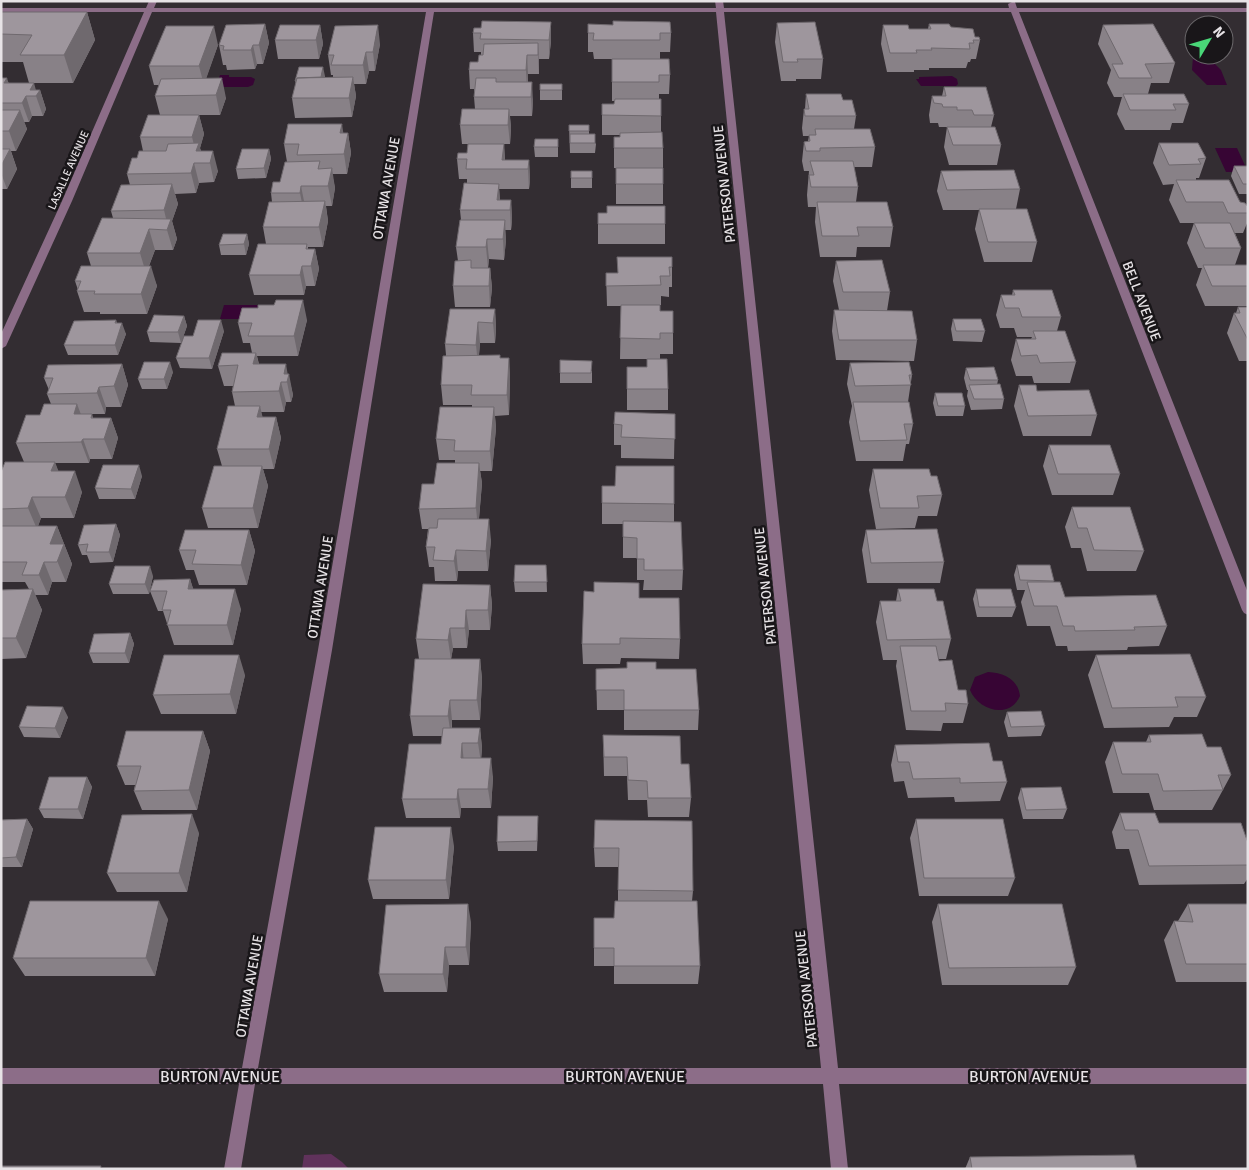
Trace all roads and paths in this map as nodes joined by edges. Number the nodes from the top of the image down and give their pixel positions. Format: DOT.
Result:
graph roads {
  1 [pos="720,5"];
  2 [pos="1013,5"];
  3 [pos="151,6"];
  4 [pos="1,10"];
  5 [pos="430,10"];
  6 [pos="1248,10"];
  7 [pos="1,346"];
  8 [pos="1248,610"];
  9 [pos="1,1076"];
  10 [pos="248,1076"];
  11 [pos="831,1076"];
  12 [pos="1248,1076"];
  13 [pos="232,1169"];
  14 [pos="840,1169"];
  1 -- 2 [label="street"];
  1 -- 5 [label="street"];
  1 -- 11 [label="street, PATERSON AVENUE"];
  2 -- 6 [label="street"];
  2 -- 8 [label="street, BELL AVENUE"];
  3 -- 4 [label="street"];
  3 -- 5 [label="street"];
  3 -- 7 [label="street, LASALLE AVENUE"];
  5 -- 10 [label="street, OTTAWA AVENUE"];
  9 -- 10 [label="street, BURTON AVENUE"];
  10 -- 11 [label="street, BURTON AVENUE"];
  10 -- 13 [label="street, OTTAWA AVENUE"];
  11 -- 12 [label="street, BURTON AVENUE"];
  11 -- 14 [label="street, PATERSON AVENUE"];
}
